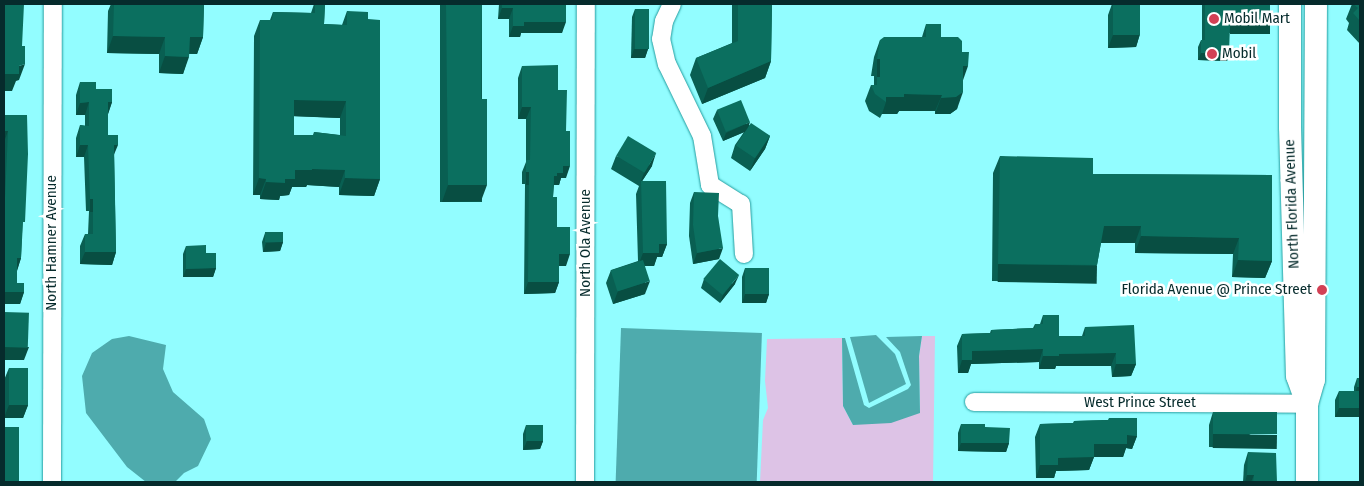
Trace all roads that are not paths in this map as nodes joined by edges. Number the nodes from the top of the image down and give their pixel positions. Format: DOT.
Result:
graph roads {
  1 [pos="53,4"];
  2 [pos="586,4"];
  3 [pos="672,4"];
  4 [pos="1290,4"];
  5 [pos="1316,4"];
  6 [pos="744,254"];
  7 [pos="974,402"];
  8 [pos="1307,404"];
  9 [pos="52,482"];
  10 [pos="585,482"];
  11 [pos="1307,482"];
  1 -- 9 [label="street, North Hamner Avenue"];
  2 -- 10 [label="street, North Ola Avenue"];
  3 -- 6 [label="street"];
  4 -- 8 [label="main road, North Florida Avenue"];
  5 -- 8 [label="main road, North Florida Avenue"];
  7 -- 8 [label="street, West Prince Street"];
  8 -- 11 [label="main road, North Florida Avenue"];
}
